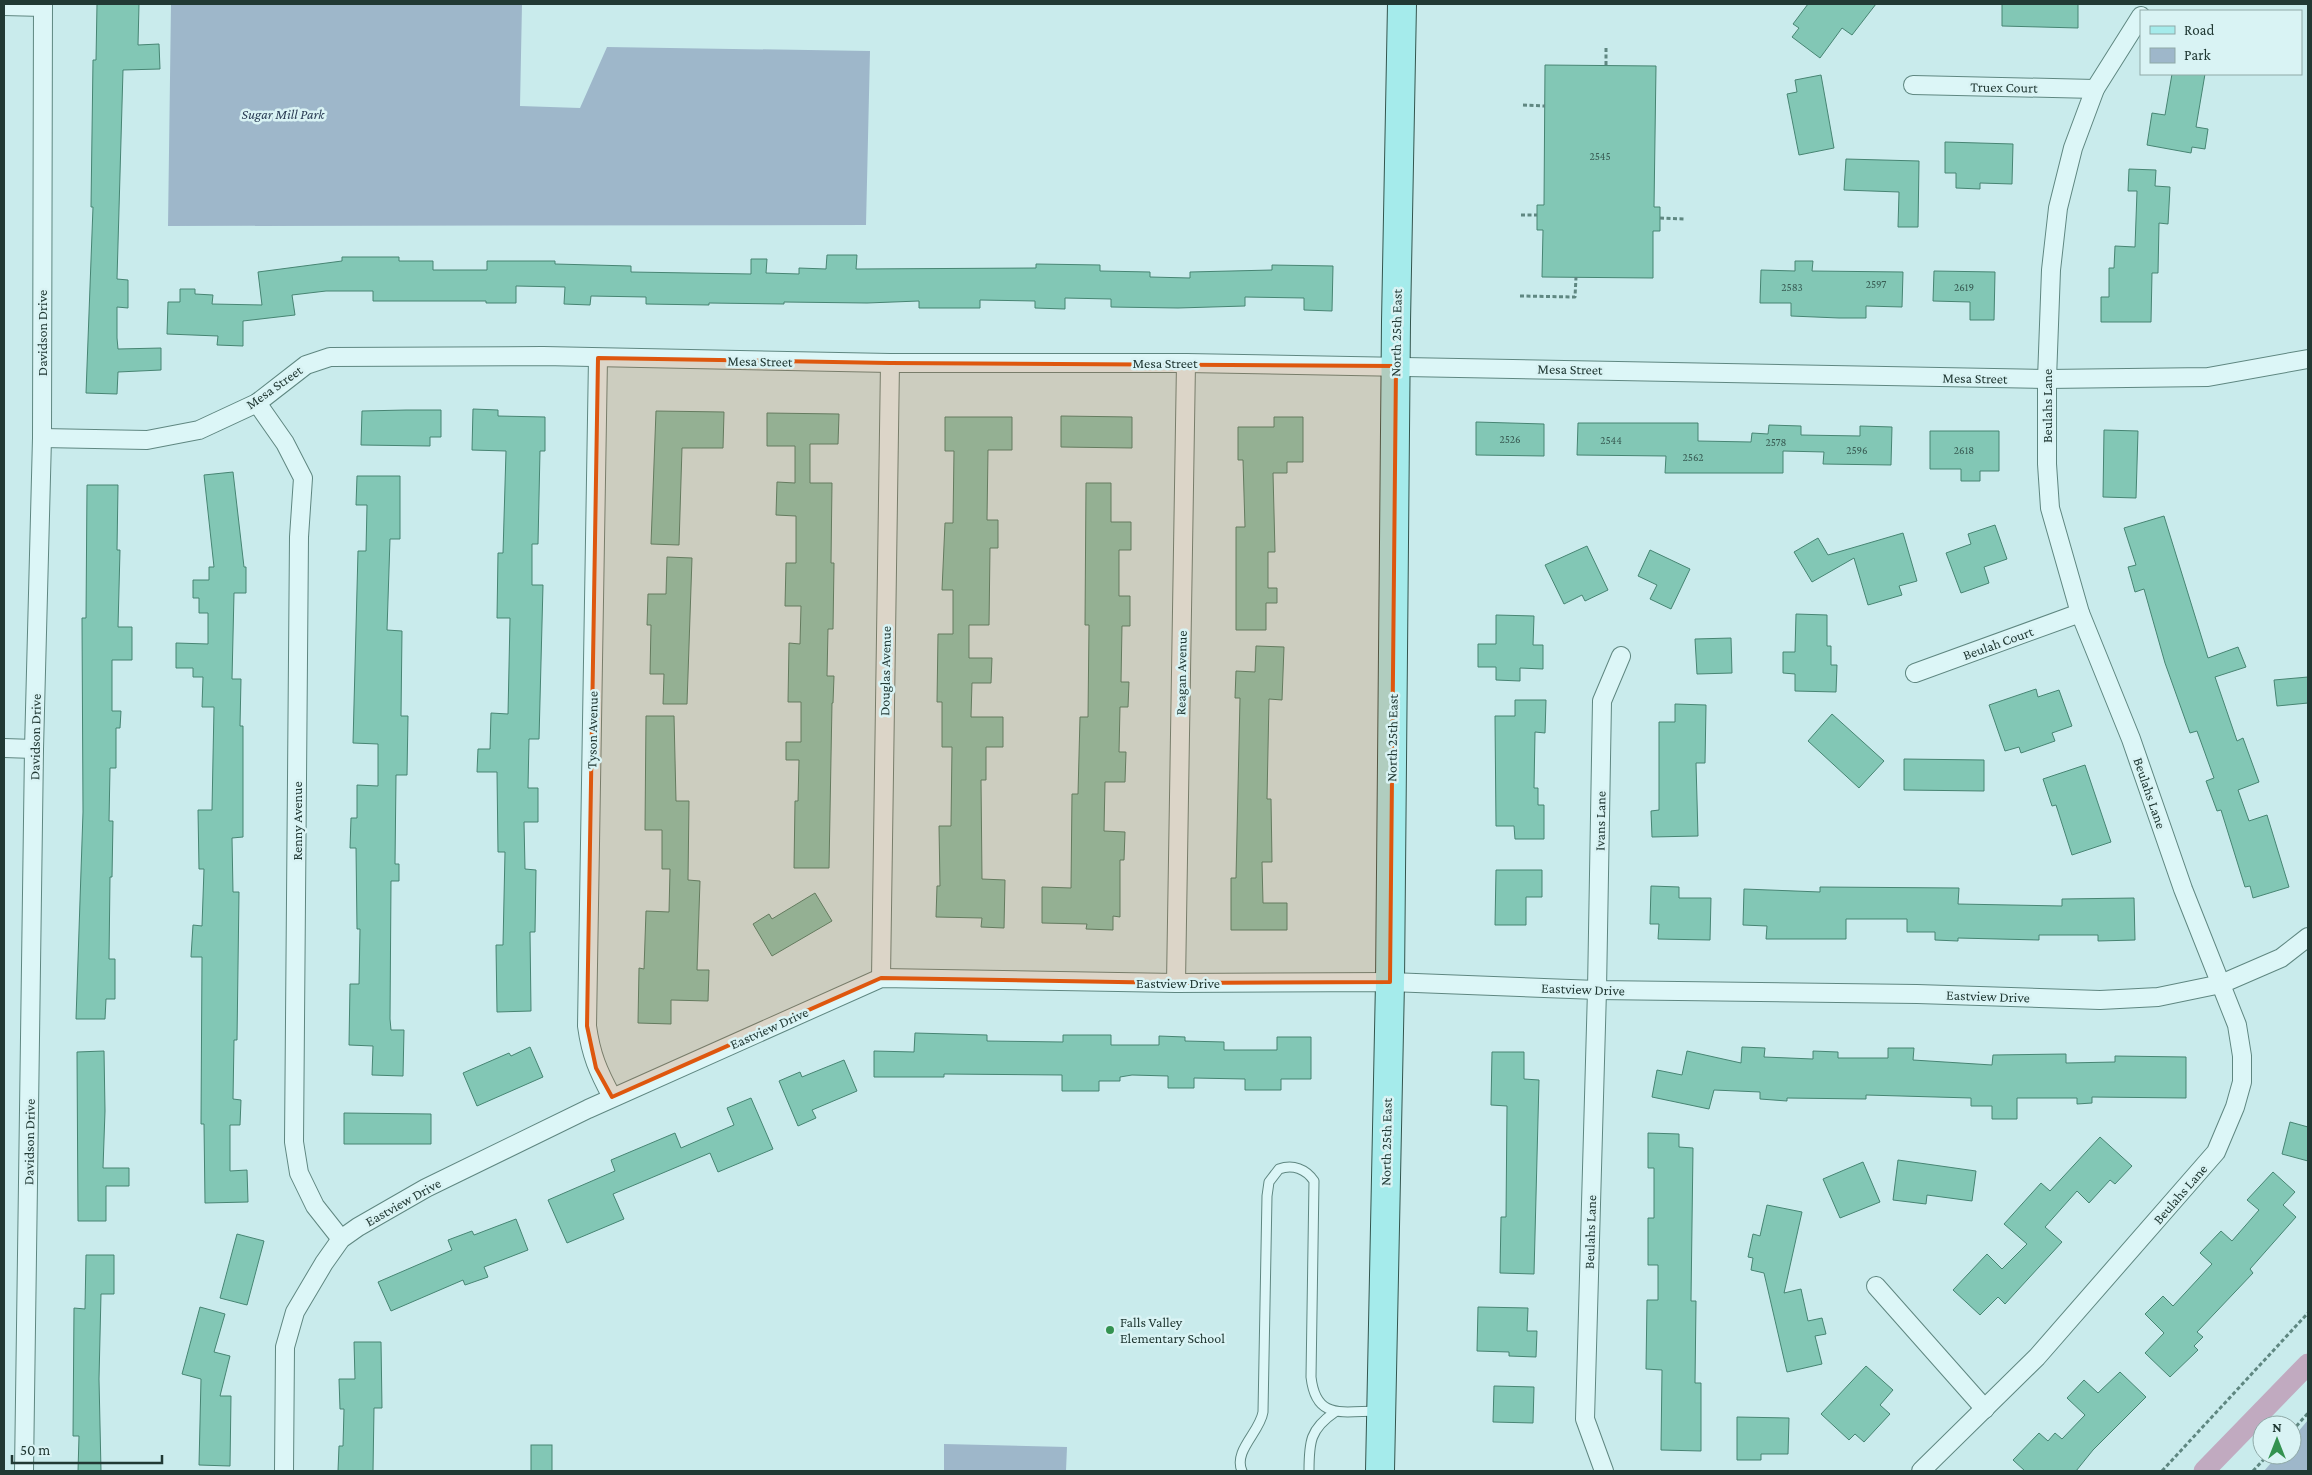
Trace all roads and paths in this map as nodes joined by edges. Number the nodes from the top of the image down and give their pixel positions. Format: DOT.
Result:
graph roads {
  1 [pos="1402,4"];
  2 [pos="43,5"];
  3 [pos="4,6"];
  4 [pos="2140,18"];
  5 [pos="1606,48"];
  6 [pos="1606,65"];
  7 [pos="1913,85"];
  8 [pos="2095,89"];
  9 [pos="1523,105"];
  10 [pos="1545,106"];
  11 [pos="1521,216"];
  12 [pos="1537,216"];
  13 [pos="1660,218"];
  14 [pos="1684,220"];
  15 [pos="1576,277"];
  16 [pos="1520,296"];
  17 [pos="598,358"];
  18 [pos="2308,359"];
  19 [pos="890,363"];
  20 [pos="1186,363"];
  21 [pos="1396,366"];
  22 [pos="2047,379"];
  23 [pos="257,402"];
  24 [pos="42,438"];
  25 [pos="2080,613"];
  26 [pos="1621,656"];
  27 [pos="1915,673"];
  28 [pos="4,748"];
  29 [pos="34,748"];
  30 [pos="2308,937"];
  31 [pos="881,978"];
  32 [pos="1390,982"];
  33 [pos="1176,983"];
  34 [pos="2221,984"];
  35 [pos="1597,990"];
  36 [pos="612,1097"];
  37 [pos="341,1239"];
  38 [pos="1876,1286"];
  39 [pos="2308,1313"];
  40 [pos="1985,1409"];
  41 [pos="1380,1411"];
  42 [pos="1335,1412"];
  43 [pos="24,1471"];
  44 [pos="284,1471"];
  45 [pos="1242,1471"];
  46 [pos="1309,1471"];
  47 [pos="1380,1471"];
  48 [pos="1604,1471"];
  49 [pos="1921,1471"];
  50 [pos="2162,1471"];
  1 -- 21 [label="main road, North 25th East"];
  2 -- 3 [label="street"];
  2 -- 24 [label="street, Davidson Drive"];
  4 -- 8 [label="street, Beulahs Lane"];
  5 -- 6 [label="path"];
  7 -- 8 [label="street, Truex Court"];
  8 -- 22 [label="street, Beulahs Lane"];
  9 -- 10 [label="path"];
  11 -- 12 [label="path"];
  13 -- 14 [label="path"];
  15 -- 16 [label="path"];
  17 -- 19 [label="street, Mesa Street"];
  17 -- 23 [label="street, Mesa Street"];
  17 -- 36 [label="street, Tyson Avenue"];
  18 -- 22 [label="street, Mesa Street"];
  19 -- 20 [label="street, Mesa Street"];
  19 -- 31 [label="street, Douglas Avenue"];
  20 -- 21 [label="street, Mesa Street"];
  20 -- 33 [label="street, Reagan Avenue"];
  21 -- 22 [label="street, Mesa Street"];
  21 -- 32 [label="main road, North 25th East"];
  22 -- 25 [label="street, Beulahs Lane"];
  23 -- 24 [label="street, Mesa Street"];
  23 -- 37 [label="street, Renny Avenue"];
  24 -- 29 [label="street, Davidson Drive"];
  25 -- 27 [label="street, Beulah Court"];
  25 -- 34 [label="street, Beulahs Lane"];
  26 -- 35 [label="street, Ivans Lane"];
  28 -- 29 [label="street"];
  29 -- 43 [label="street, Davidson Drive"];
  30 -- 34 [label="street, Eastview Drive"];
  31 -- 33 [label="street, Eastview Drive"];
  31 -- 36 [label="street, Eastview Drive"];
  32 -- 33 [label="street, Eastview Drive"];
  32 -- 35 [label="street, Eastview Drive"];
  32 -- 41 [label="main road, North 25th East"];
  34 -- 35 [label="street, Eastview Drive"];
  34 -- 40 [label="street, Beulahs Lane"];
  35 -- 48 [label="street, Beulahs Lane"];
  36 -- 37 [label="street, Eastview Drive"];
  37 -- 44 [label="street, Eastview Drive"];
  38 -- 40 [label="street"];
  39 -- 50 [label="path"];
  40 -- 49 [label="street, Beulahs Lane"];
  41 -- 42 [label="lane"];
  41 -- 47 [label="main road, North 25th East"];
  42 -- 45 [label="lane"];
  42 -- 46 [label="lane"];
}
